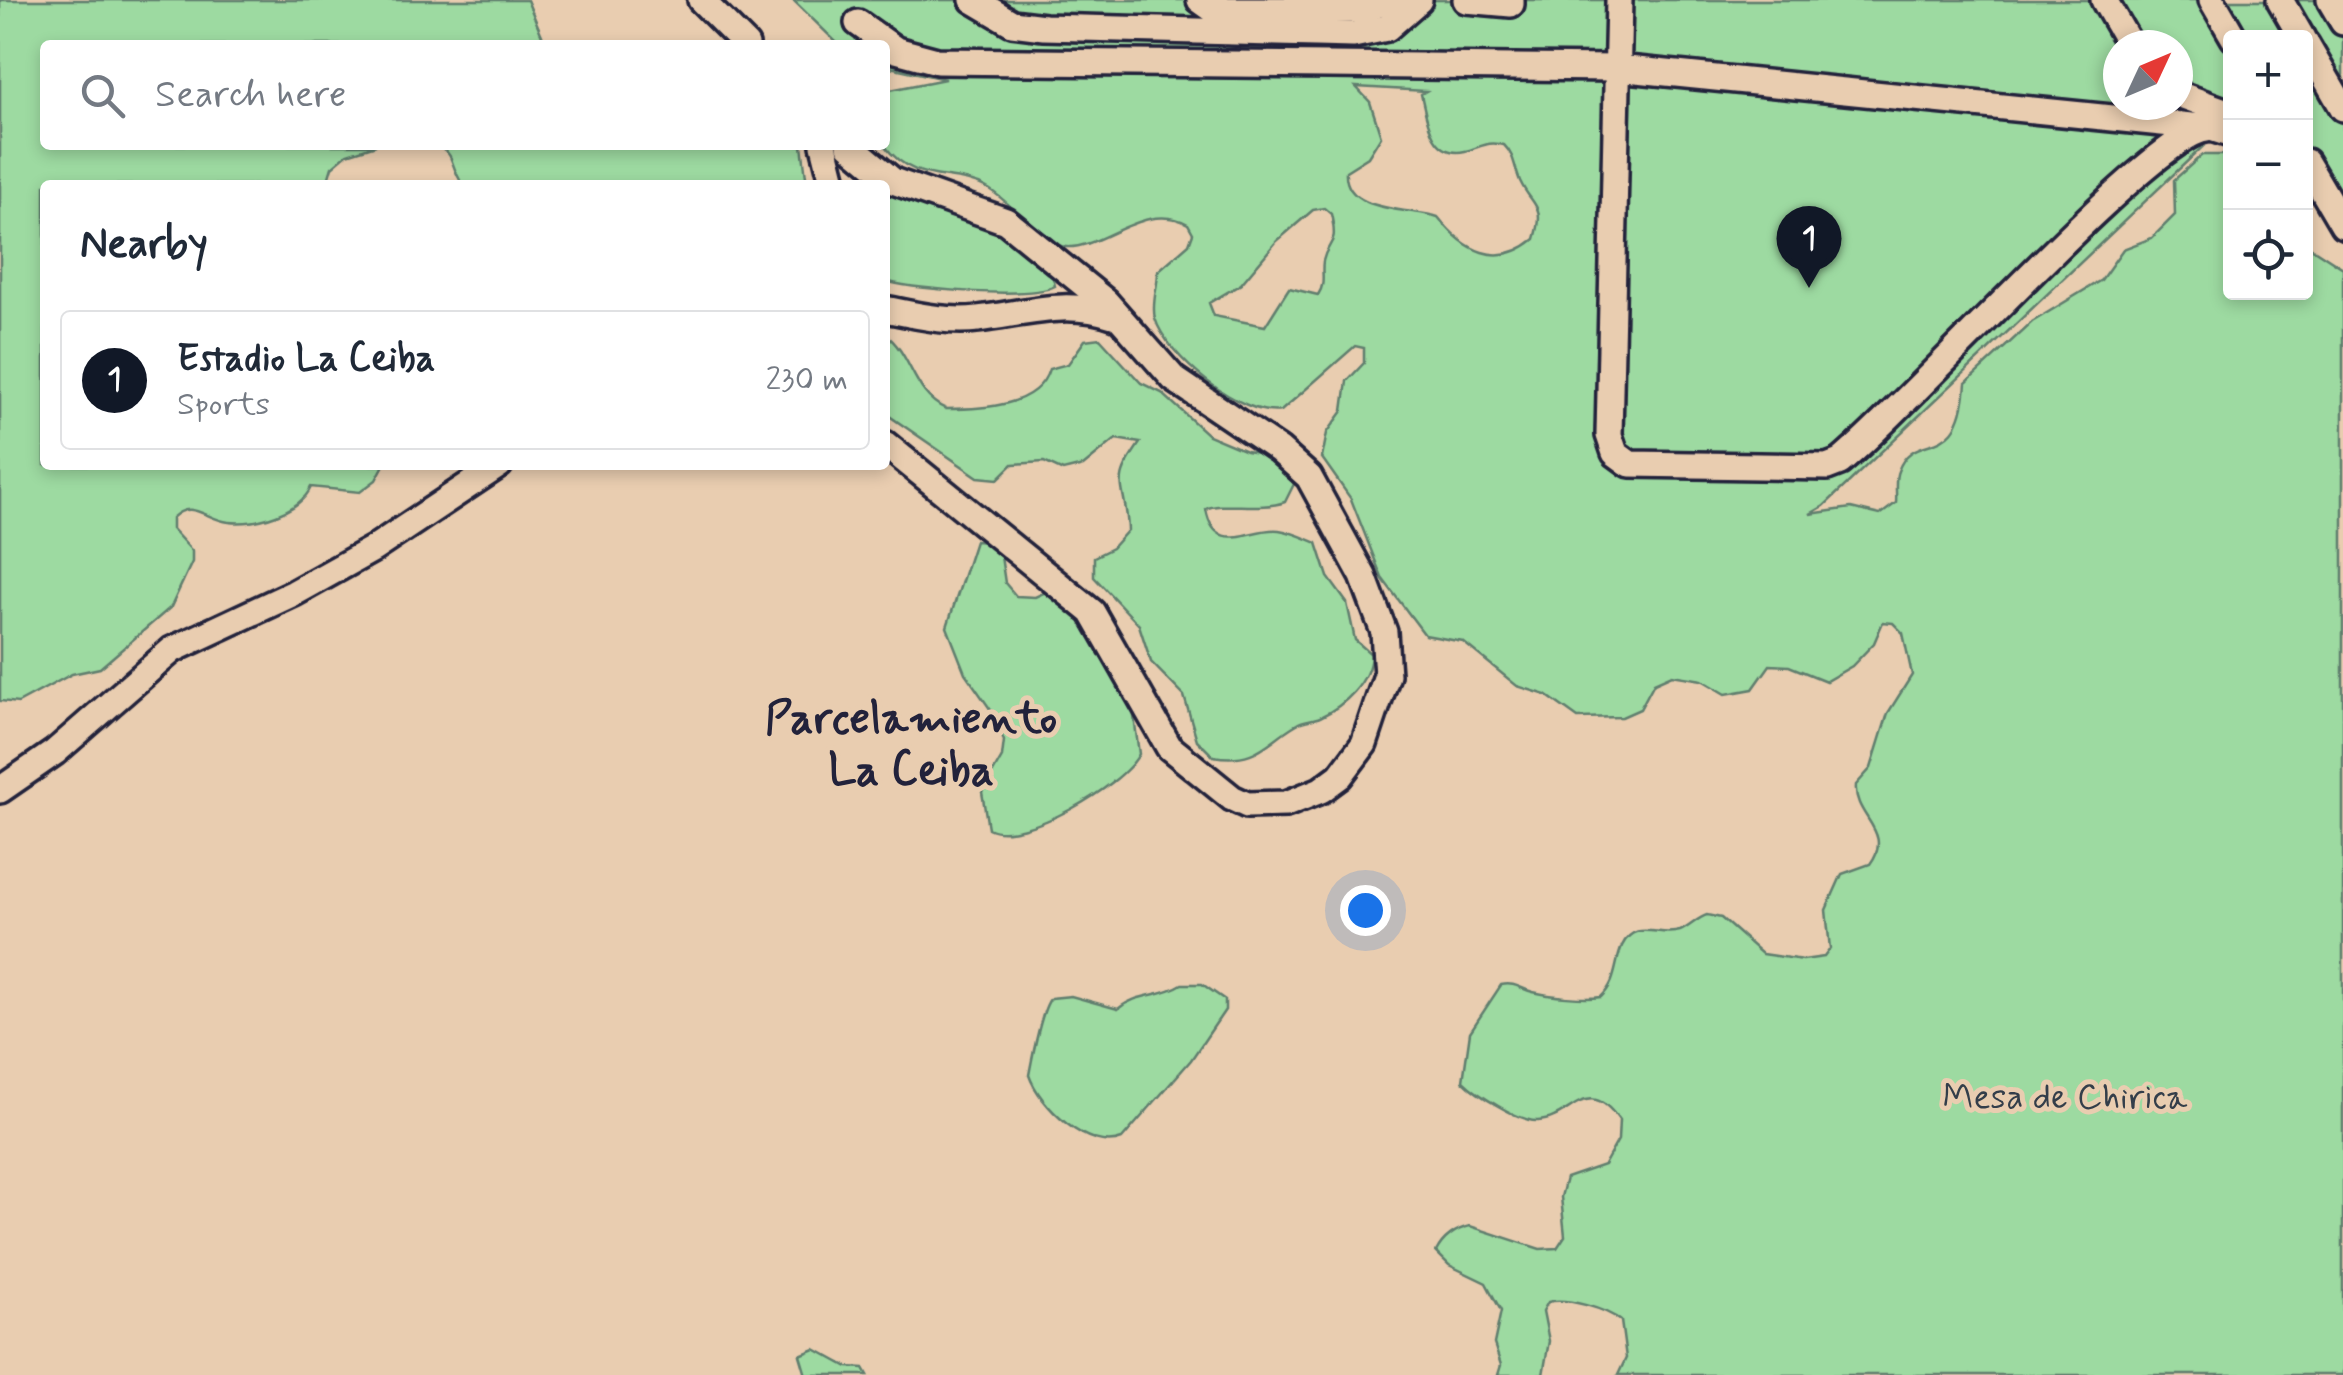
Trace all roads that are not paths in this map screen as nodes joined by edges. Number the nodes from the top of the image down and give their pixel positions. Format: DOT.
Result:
graph roads {
  1 [pos="702,0"];
  2 [pos="972,0"];
  3 [pos="1200,0"];
  4 [pos="1389,0"];
  5 [pos="1419,0"];
  6 [pos="1466,0"];
  7 [pos="1619,0"];
  8 [pos="2104,0"];
  9 [pos="2212,0"];
  10 [pos="2280,0"];
  11 [pos="2330,0"];
  12 [pos="1511,2"];
  13 [pos="2343,22"];
  14 [pos="858,23"];
  15 [pos="2121,30"];
  16 [pos="2229,30"];
  17 [pos="2298,30"];
  18 [pos="741,40"];
  19 [pos="882,40"];
  20 [pos="890,46"];
  21 [pos="2313,56"];
  22 [pos="1618,68"];
  23 [pos="2193,104"];
  24 [pos="2343,108"];
  25 [pos="2172,122"];
  26 [pos="2223,124"];
  27 [pos="2223,125"];
  28 [pos="825,150"];
  29 [pos="855,150"];
  30 [pos="2313,174"];
  31 [pos="833,180"];
  32 [pos="2343,226"];
  33 [pos="890,311"];
  34 [pos="1116,316"];
  35 [pos="890,448"];
  36 [pos="491,470"];
  37 [pos="0,790"];
  1 -- 18 [label="street"];
  2 -- 5 [label="street"];
  3 -- 4 [label="street"];
  6 -- 12 [label="street"];
  7 -- 22 [label="street"];
  8 -- 15 [label="street"];
  9 -- 16 [label="street"];
  10 -- 17 [label="street"];
  11 -- 13 [label="street"];
  14 -- 19 [label="street"];
  20 -- 22 [label="street"];
  21 -- 24 [label="street"];
  22 -- 25 [label="street"];
  22 -- 25 [label="street"];
  23 -- 26 [label="street"];
  25 -- 27 [label="street"];
  28 -- 31 [label="street"];
  29 -- 34 [label="street"];
  30 -- 32 [label="street"];
  33 -- 34 [label="street"];
  34 -- 35 [label="street"];
  36 -- 37 [label="street"];
}
